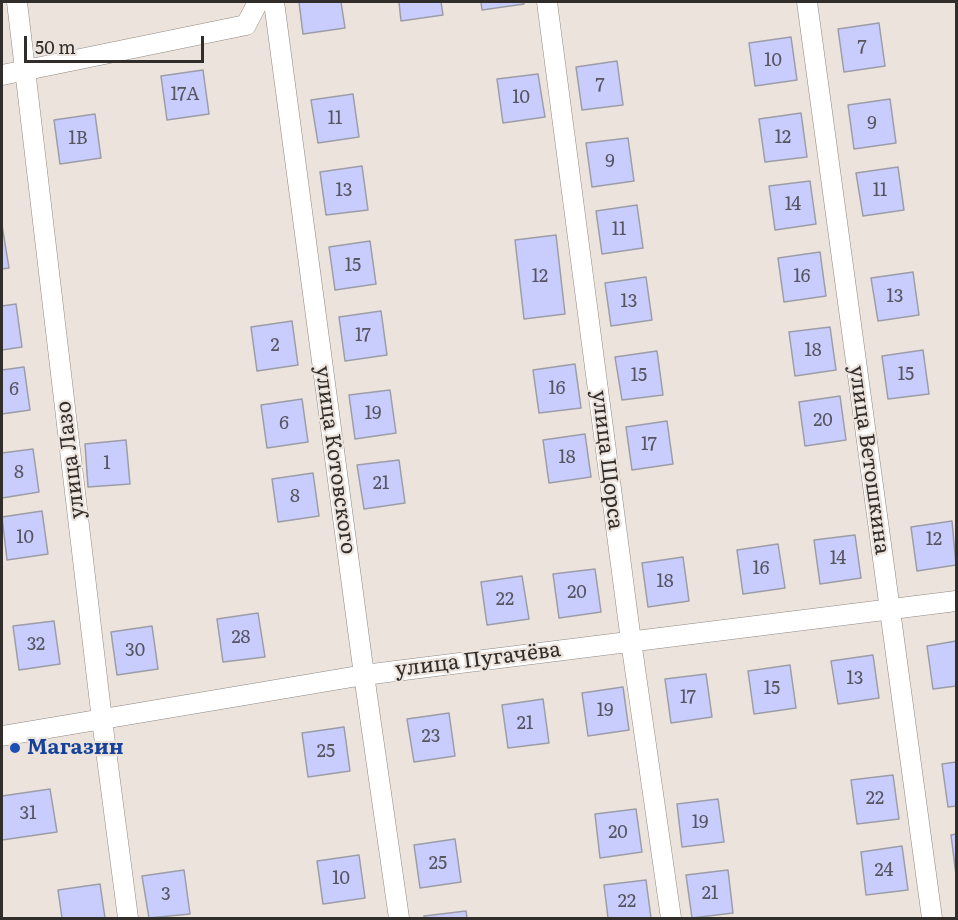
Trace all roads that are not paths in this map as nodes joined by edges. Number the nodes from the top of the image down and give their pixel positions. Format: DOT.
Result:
graph roads {
  1 [pos="17,2"];
  2 [pos="258,2"];
  3 [pos="274,2"];
  4 [pos="547,2"];
  5 [pos="807,2"];
  6 [pos="25,70"];
  7 [pos="2,75"];
  8 [pos="957,601"];
  9 [pos="890,611"];
  10 [pos="631,641"];
  11 [pos="364,675"];
  12 [pos="102,720"];
  13 [pos="2,736"];
  14 [pos="128,918"];
  15 [pos="399,918"];
  16 [pos="671,918"];
  17 [pos="932,918"];
  1 -- 6 [label="street, улица Лазо"];
  2 -- 6 [label="street"];
  3 -- 11 [label="street, улица Котовского"];
  4 -- 10 [label="street, улица Щорса"];
  5 -- 9 [label="street, улица Ветошкина"];
  6 -- 7 [label="street"];
  6 -- 12 [label="street, улица Лазо"];
  8 -- 9 [label="street, улица Пугачёва"];
  9 -- 10 [label="street, улица Пугачёва"];
  9 -- 17 [label="street, улица Ветошкина"];
  10 -- 11 [label="street, улица Пугачёва"];
  10 -- 16 [label="street, улица Щорса"];
  11 -- 12 [label="street, улица Пугачёва"];
  11 -- 15 [label="street, улица Котовского"];
  12 -- 13 [label="street, улица Пугачёва"];
  12 -- 14 [label="street, улица Лазо"];
}
